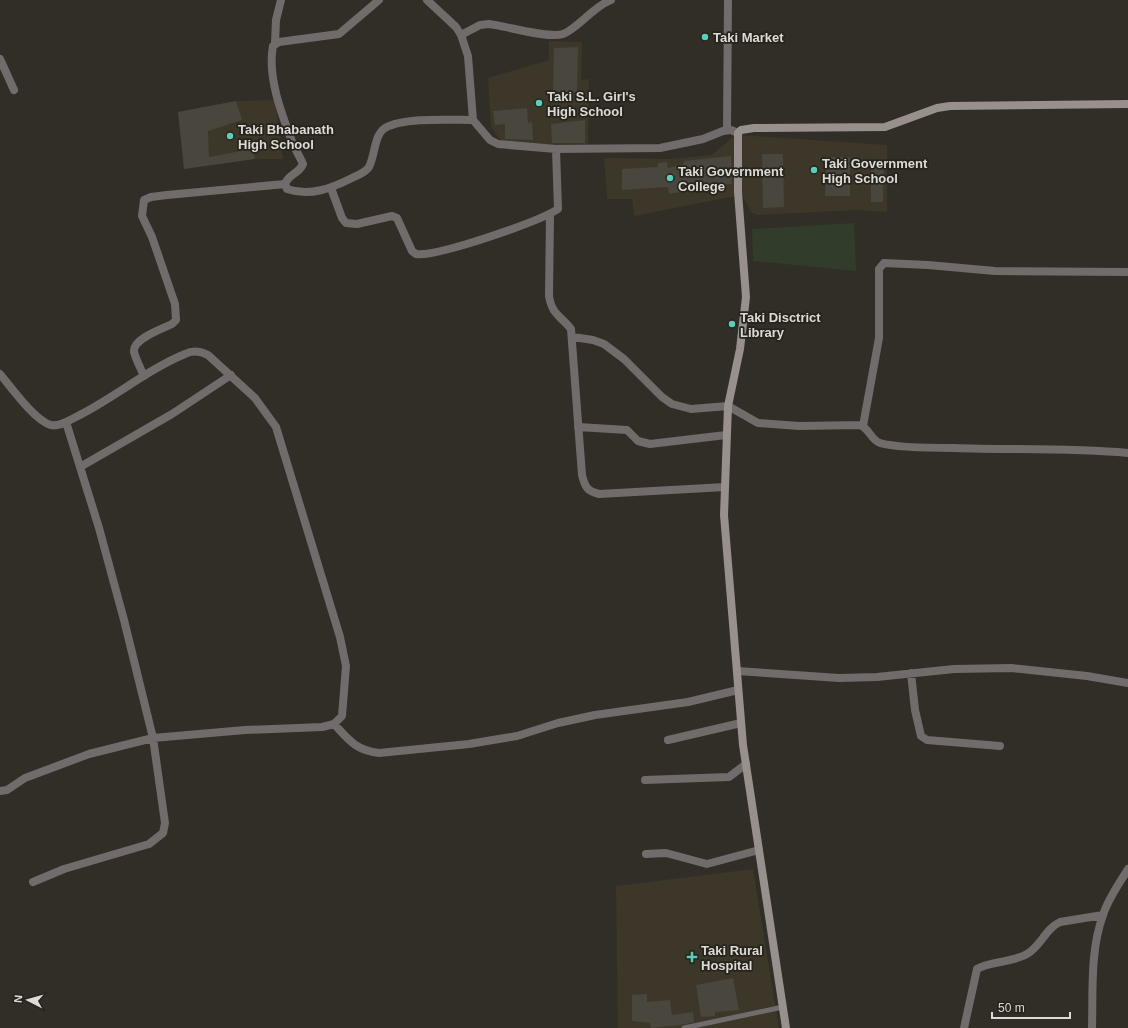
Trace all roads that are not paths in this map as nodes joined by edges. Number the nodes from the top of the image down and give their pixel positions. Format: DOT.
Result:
graph roads {
  1 [pos="281,0"];
  2 [pos="379,0"];
  3 [pos="427,0"];
  4 [pos="611,0"];
  5 [pos="728,0"];
  6 [pos="461,35"];
  7 [pos="275,43"];
  8 [pos="0,59"];
  9 [pos="14,90"];
  10 [pos="1128,104"];
  11 [pos="473,120"];
  12 [pos="727,130"];
  13 [pos="738,132"];
  14 [pos="556,149"];
  15 [pos="285,184"];
  16 [pos="330,188"];
  17 [pos="550,214"];
  18 [pos="1128,272"];
  19 [pos="573,337"];
  20 [pos="0,374"];
  21 [pos="232,375"];
  22 [pos="144,376"];
  23 [pos="728,406"];
  24 [pos="66,422"];
  25 [pos="864,426"];
  26 [pos="578,427"];
  27 [pos="726,435"];
  28 [pos="1128,453"];
  29 [pos="80,467"];
  30 [pos="725,487"];
  31 [pos="737,671"];
  32 [pos="911,673"];
  33 [pos="1128,683"];
  34 [pos="738,690"];
  35 [pos="741,723"];
  36 [pos="334,724"];
  37 [pos="153,738"];
  38 [pos="668,740"];
  39 [pos="1000,746"];
  40 [pos="746,764"];
  41 [pos="644,780"];
  42 [pos="0,791"];
  43 [pos="759,850"];
  44 [pos="646,854"];
  45 [pos="1128,870"];
  46 [pos="33,882"];
  47 [pos="1103,915"];
  48 [pos="783,1007"];
  49 [pos="684,1028"];
  50 [pos="786,1028"];
  51 [pos="964,1028"];
  52 [pos="1092,1028"];
  1 -- 7 [label="street"];
  2 -- 7 [label="street"];
  3 -- 6 [label="street"];
  4 -- 6 [label="street"];
  5 -- 12 [label="street"];
  6 -- 11 [label="street"];
  7 -- 15 [label="street"];
  8 -- 9 [label="street"];
  10 -- 13 [label="street"];
  11 -- 14 [label="street"];
  11 -- 16 [label="street"];
  12 -- 13 [label="street"];
  12 -- 14 [label="street"];
  13 -- 23 [label="street"];
  14 -- 17 [label="street"];
  15 -- 16 [label="street"];
  15 -- 22 [label="street"];
  16 -- 17 [label="street"];
  17 -- 19 [label="street"];
  18 -- 25 [label="street"];
  19 -- 23 [label="street"];
  19 -- 26 [label="street"];
  20 -- 24 [label="street"];
  21 -- 22 [label="street"];
  21 -- 29 [label="street"];
  21 -- 36 [label="street"];
  22 -- 24 [label="street"];
  23 -- 25 [label="street"];
  23 -- 27 [label="street"];
  24 -- 29 [label="street"];
  25 -- 28 [label="street"];
  26 -- 27 [label="street"];
  26 -- 30 [label="street"];
  27 -- 30 [label="street"];
  29 -- 37 [label="street"];
  30 -- 31 [label="street"];
  31 -- 32 [label="street"];
  31 -- 34 [label="street"];
  32 -- 33 [label="street"];
  32 -- 39 [label="street"];
  34 -- 35 [label="street"];
  34 -- 36 [label="street"];
  35 -- 38 [label="street"];
  35 -- 40 [label="street"];
  36 -- 37 [label="street"];
  37 -- 42 [label="street"];
  37 -- 46 [label="street"];
  40 -- 41 [label="street"];
  40 -- 43 [label="street"];
  43 -- 44 [label="street"];
  43 -- 48 [label="street"];
  45 -- 47 [label="street"];
  47 -- 51 [label="street"];
  47 -- 52 [label="street"];
  48 -- 49 [label="lane"];
  48 -- 50 [label="street"];
}
